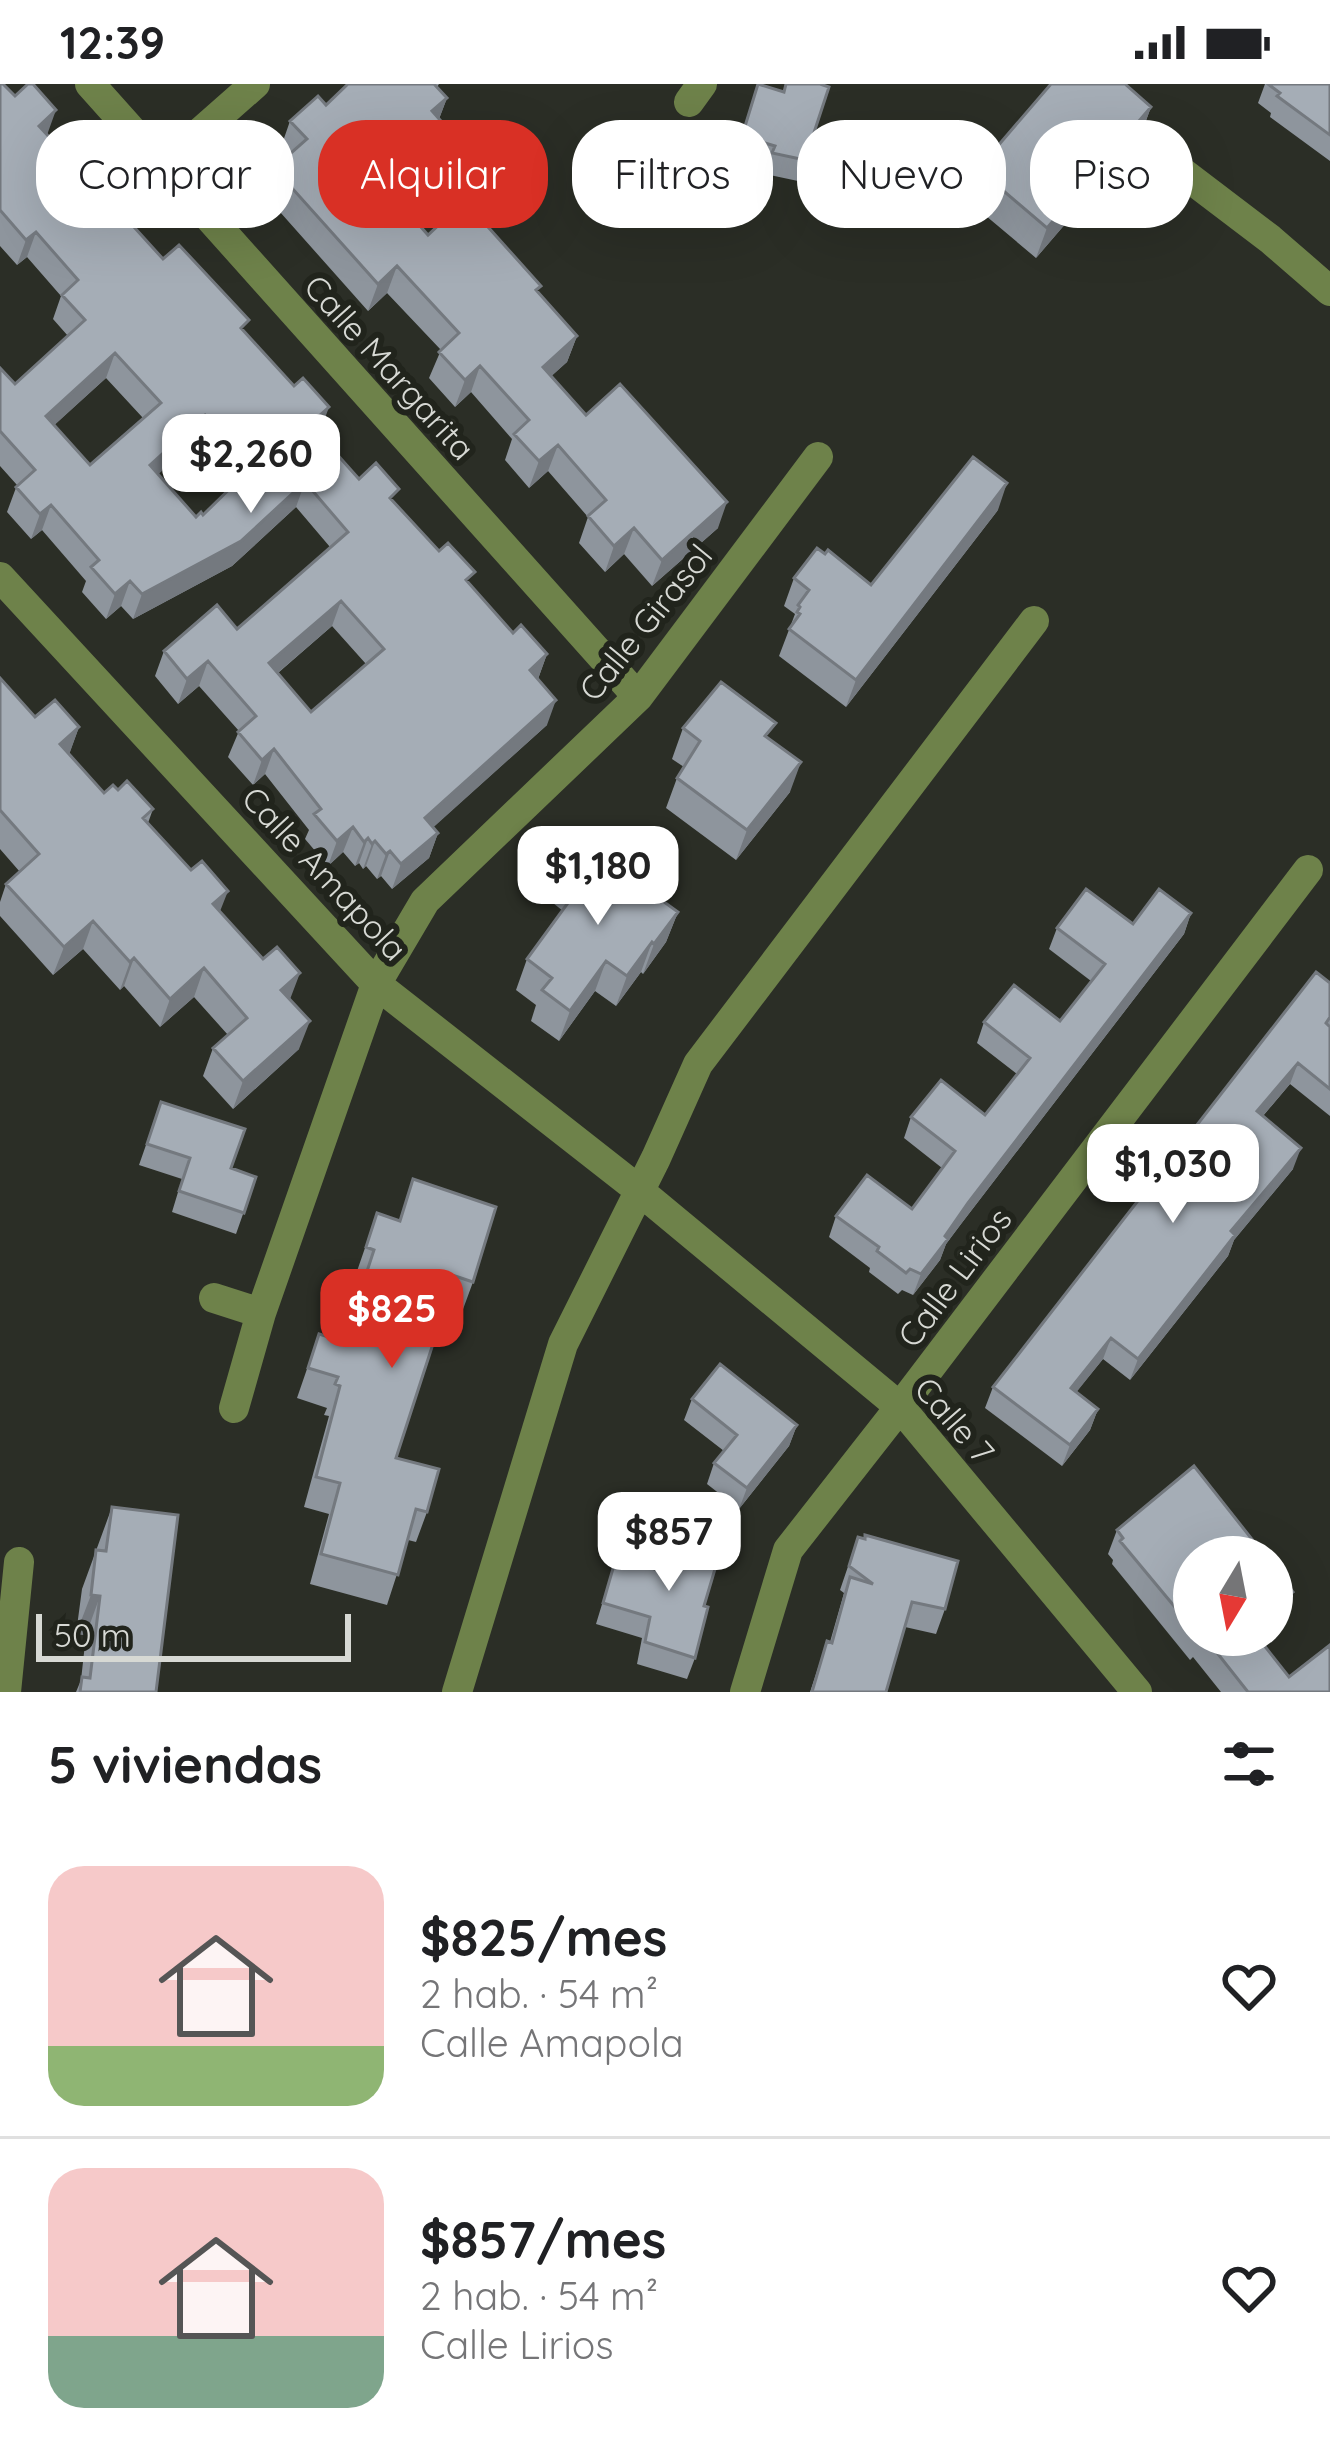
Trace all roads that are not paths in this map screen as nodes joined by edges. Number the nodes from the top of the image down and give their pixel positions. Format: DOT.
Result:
graph roads {
  1 [pos="90,84"];
  2 [pos="255,84"];
  3 [pos="122,120"];
  4 [pos="214,120"];
  5 [pos="1193,181"];
  6 [pos="217,228"];
  7 [pos="1330,291"];
  8 [pos="818,457"];
  9 [pos="0,577"];
  10 [pos="1034,621"];
  11 [pos="638,698"];
  12 [pos="1308,870"];
  13 [pos="376,984"];
  14 [pos="635,1188"];
  15 [pos="214,1298"];
  16 [pos="261,1313"];
  17 [pos="900,1407"];
  18 [pos="234,1408"];
  19 [pos="19,1562"];
  20 [pos="6,1692"];
  21 [pos="457,1692"];
  22 [pos="745,1692"];
  23 [pos="1137,1692"];
  1 -- 3 [label="street, Calle Margarita"];
  2 -- 4 [label="street"];
  5 -- 7 [label="street"];
  6 -- 11 [label="street, Calle Margarita"];
  8 -- 11 [label="street, Calle Girasol"];
  9 -- 13 [label="street, Calle Amapola"];
  10 -- 14 [label="street"];
  11 -- 13 [label="street, Calle Girasol"];
  12 -- 17 [label="street, Calle Lirios"];
  13 -- 14 [label="street, Calle Amapola"];
  13 -- 16 [label="street, Calle Girasol"];
  14 -- 17 [label="street, Calle 7"];
  14 -- 21 [label="street"];
  15 -- 16 [label="street"];
  16 -- 18 [label="street, Calle Girasol"];
  17 -- 22 [label="street, Calle Lirios"];
  17 -- 23 [label="street, Calle 7"];
  19 -- 20 [label="street"];
}
